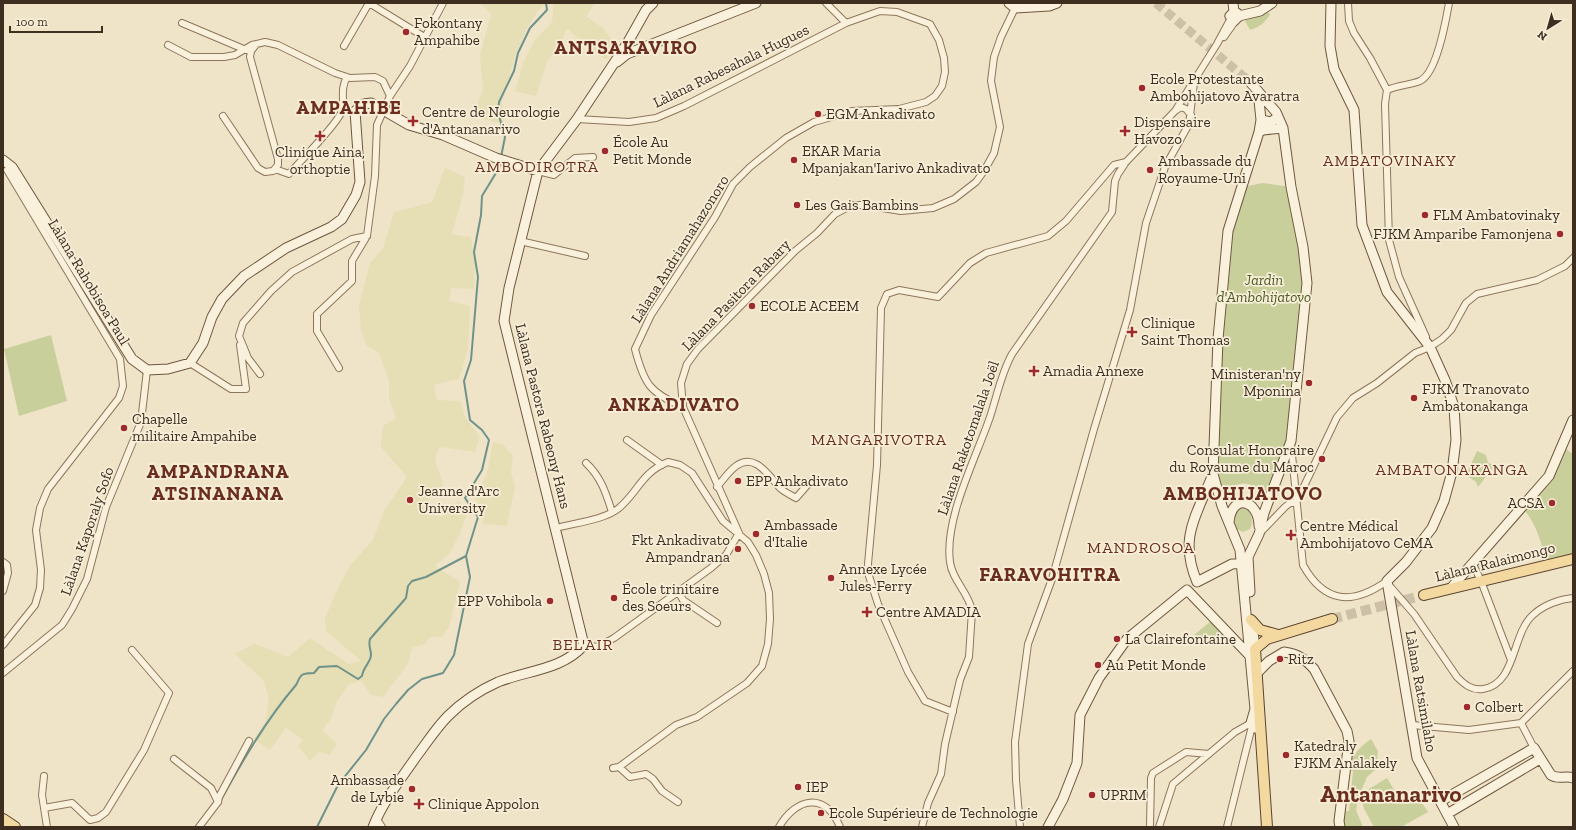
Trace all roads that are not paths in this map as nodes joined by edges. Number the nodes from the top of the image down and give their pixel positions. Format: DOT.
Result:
graph roads {
  1 [pos="369,3"];
  2 [pos="443,3"];
  3 [pos="653,3"];
  4 [pos="756,3"];
  5 [pos="826,3"];
  6 [pos="1057,3"];
  7 [pos="1272,3"];
  8 [pos="1331,3"];
  9 [pos="1348,3"];
  10 [pos="1450,3"];
  11 [pos="1012,5"];
  12 [pos="1234,14"];
  13 [pos="182,23"];
  14 [pos="846,23"];
  15 [pos="426,38"];
  16 [pos="626,39"];
  17 [pos="168,45"];
  18 [pos="255,46"];
  19 [pos="344,46"];
  20 [pos="246,50"];
  21 [pos="638,50"];
  22 [pos="605,75"];
  23 [pos="347,77"];
  24 [pos="1194,81"];
  25 [pos="1250,82"];
  26 [pos="1387,90"];
  27 [pos="1258,91"];
  28 [pos="390,96"];
  29 [pos="384,109"];
  30 [pos="1175,111"];
  31 [pos="223,116"];
  32 [pos="1191,116"];
  33 [pos="1278,117"];
  34 [pos="576,119"];
  35 [pos="1261,120"];
  36 [pos="1283,128"];
  37 [pos="1259,132"];
  38 [pos="593,157"];
  39 [pos="3,160"];
  40 [pos="1126,162"];
  41 [pos="12,167"];
  42 [pos="275,169"];
  43 [pos="538,171"];
  44 [pos="367,236"];
  45 [pos="520,241"];
  46 [pos="585,256"];
  47 [pos="1572,261"];
  48 [pos="239,336"];
  49 [pos="1430,347"];
  50 [pos="190,362"];
  51 [pos="339,368"];
  52 [pos="147,370"];
  53 [pos="260,374"];
  54 [pos="683,407"];
  55 [pos="1573,420"];
  56 [pos="627,440"];
  57 [pos="1291,441"];
  58 [pos="586,463"];
  59 [pos="662,465"];
  60 [pos="1213,474"];
  61 [pos="810,482"];
  62 [pos="717,487"];
  63 [pos="1296,503"];
  64 [pos="612,512"];
  65 [pos="1229,522"];
  66 [pos="556,528"];
  67 [pos="739,533"];
  68 [pos="1259,534"];
  69 [pos="1573,559"];
  70 [pos="1245,560"];
  71 [pos="3,562"];
  72 [pos="1473,564"];
  73 [pos="1481,581"];
  74 [pos="1197,582"];
  75 [pos="1387,582"];
  76 [pos="1451,588"];
  77 [pos="1187,590"];
  78 [pos="3,591"];
  79 [pos="678,591"];
  80 [pos="1424,596"];
  81 [pos="1573,598"];
  82 [pos="1332,619"];
  83 [pos="1251,620"];
  84 [pos="717,623"];
  85 [pos="1280,636"];
  86 [pos="3,645"];
  87 [pos="584,645"];
  88 [pos="132,650"];
  89 [pos="1252,652"];
  90 [pos="1511,660"];
  91 [pos="1573,671"];
  92 [pos="3,673"];
  93 [pos="1257,673"];
  94 [pos="953,712"];
  95 [pos="1521,723"];
  96 [pos="1254,725"];
  97 [pos="1412,725"];
  98 [pos="249,741"];
  99 [pos="1534,748"];
  100 [pos="1209,754"];
  101 [pos="1540,759"];
  102 [pos="174,760"];
  103 [pos="44,776"];
  104 [pos="1573,778"];
  105 [pos="1440,801"];
  106 [pos="218,802"];
  107 [pos="678,802"];
  108 [pos="44,808"];
  109 [pos="1447,814"];
  110 [pos="376,818"];
  111 [pos="3,819"];
  112 [pos="15,827"];
  113 [pos="46,827"];
  114 [pos="198,827"];
  115 [pos="372,827"];
  116 [pos="382,827"];
  117 [pos="779,827"];
  118 [pos="840,827"];
  119 [pos="922,827"];
  120 [pos="1020,827"];
  121 [pos="1048,827"];
  122 [pos="1150,827"];
  123 [pos="1160,827"];
  124 [pos="1227,827"];
  125 [pos="1267,827"];
  126 [pos="1340,827"];
  127 [pos="1454,827"];
  1 -- 15 [label="street"];
  1 -- 19 [label="street"];
  2 -- 15 [label="street"];
  3 -- 16 [label="street"];
  4 -- 21 [label="street"];
  5 -- 14 [label="street"];
  6 -- 11 [label="street"];
  7 -- 12 [label="street"];
  8 -- 49 [label="street"];
  9 -- 26 [label="street"];
  10 -- 26 [label="street"];
  11 -- 54 [label="street, Làlana Pasitora Rabary"];
  12 -- 24 [label="street, Làlana Rakotomalala Joël"];
  13 -- 20 [label="street"];
  14 -- 34 [label="street, Làlana Rabesahala Hugues"];
  14 -- 54 [label="street, Làlana Andriamahazonoro"];
  15 -- 28 [label="street"];
  16 -- 21 [label="street"];
  16 -- 22 [label="street"];
  17 -- 20 [label="street"];
  18 -- 20 [label="street"];
  18 -- 23 [label="street"];
  18 -- 42 [label="street"];
  21 -- 22 [label="street"];
  22 -- 34 [label="street"];
  23 -- 28 [label="street"];
  23 -- 42 [label="street"];
  24 -- 30 [label="street, Làlana Rakotomalala Joël"];
  24 -- 32 [label="street"];
  25 -- 27 [label="street"];
  26 -- 49 [label="street"];
  27 -- 33 [label="street"];
  27 -- 35 [label="street"];
  28 -- 29 [label="street"];
  29 -- 43 [label="street"];
  29 -- 44 [label="street"];
  29 -- 50 [label="street"];
  30 -- 32 [label="street"];
  30 -- 40 [label="street, Làlana Rakotomalala Joël"];
  31 -- 42 [label="street"];
  32 -- 120 [label="street"];
  33 -- 35 [label="street"];
  33 -- 36 [label="street"];
  34 -- 43 [label="street"];
  35 -- 37 [label="street"];
  36 -- 37 [label="street"];
  36 -- 57 [label="street"];
  37 -- 60 [label="street"];
  38 -- 43 [label="street"];
  39 -- 41 [label="street"];
  40 -- 94 [label="street, Làlana Rakotomalala Joël"];
  40 -- 94 [label="street"];
  41 -- 52 [label="street"];
  41 -- 86 [label="street, Làlana Rahobisoa Paul"];
  43 -- 45 [label="street, Làlana Pastora Rabeony Hans"];
  44 -- 48 [label="street"];
  44 -- 51 [label="street"];
  45 -- 46 [label="street"];
  45 -- 66 [label="street, Làlana Pastora Rabeony Hans"];
  47 -- 49 [label="street"];
  48 -- 50 [label="street"];
  48 -- 53 [label="street"];
  49 -- 63 [label="street"];
  49 -- 75 [label="street"];
  50 -- 52 [label="street"];
  52 -- 92 [label="street, Làlana Kaporaly Sofo"];
  54 -- 62 [label="street, Làlana Pasitora Rabary"];
  55 -- 72 [label="street"];
  56 -- 59 [label="street"];
  57 -- 63 [label="street"];
  57 -- 68 [label="street"];
  58 -- 64 [label="street"];
  59 -- 64 [label="street"];
  59 -- 67 [label="street"];
  60 -- 65 [label="street"];
  60 -- 74 [label="street"];
  61 -- 62 [label="street"];
  62 -- 67 [label="street, Làlana Pasitora Rabary"];
  63 -- 68 [label="street"];
  63 -- 75 [label="street"];
  64 -- 66 [label="street"];
  65 -- 68 [label="street"];
  65 -- 70 [label="street"];
  66 -- 87 [label="street, Làlana Pastora Rabeony Hans"];
  67 -- 79 [label="street"];
  67 -- 107 [label="street"];
  68 -- 70 [label="street"];
  69 -- 73 [label="main road, Làlana Ralaimongo"];
  70 -- 74 [label="street"];
  70 -- 83 [label="street"];
  70 -- 89 [label="street"];
  71 -- 78 [label="street"];
  72 -- 73 [label="street"];
  72 -- 76 [label="street"];
  73 -- 76 [label="main road, Làlana Ralaimongo"];
  73 -- 90 [label="street"];
  74 -- 77 [label="street"];
  75 -- 90 [label="street"];
  75 -- 97 [label="street, Làlana Ratsimilaho"];
  76 -- 80 [label="main road, Làlana Ralaimongo"];
  77 -- 89 [label="street"];
  77 -- 121 [label="street"];
  79 -- 84 [label="street"];
  79 -- 87 [label="street"];
  81 -- 90 [label="street"];
  82 -- 85 [label="main road"];
  83 -- 85 [label="main road"];
  83 -- 89 [label="street"];
  85 -- 89 [label="main road"];
  87 -- 110 [label="street"];
  88 -- 108 [label="street"];
  89 -- 93 [label="main road"];
  89 -- 96 [label="street"];
  91 -- 95 [label="street"];
  93 -- 96 [label="main road"];
  93 -- 126 [label="street"];
  94 -- 119 [label="street, Làlana Rakotomalala Joël"];
  95 -- 97 [label="street"];
  95 -- 99 [label="street"];
  96 -- 100 [label="street"];
  96 -- 124 [label="street"];
  96 -- 125 [label="main road"];
  97 -- 105 [label="street, Làlana Ratsimilaho"];
  98 -- 106 [label="street"];
  99 -- 101 [label="street"];
  99 -- 105 [label="street"];
  100 -- 122 [label="street"];
  100 -- 123 [label="street"];
  101 -- 104 [label="street"];
  101 -- 109 [label="street"];
  102 -- 106 [label="street"];
  103 -- 108 [label="street"];
  105 -- 109 [label="street, Làlana Ratsimilaho"];
  106 -- 114 [label="street"];
  108 -- 113 [label="street"];
  109 -- 127 [label="street, Làlana Ratsimilaho"];
  110 -- 115 [label="street"];
  110 -- 116 [label="street"];
  111 -- 112 [label="main road"];
  117 -- 118 [label="street"];
}
